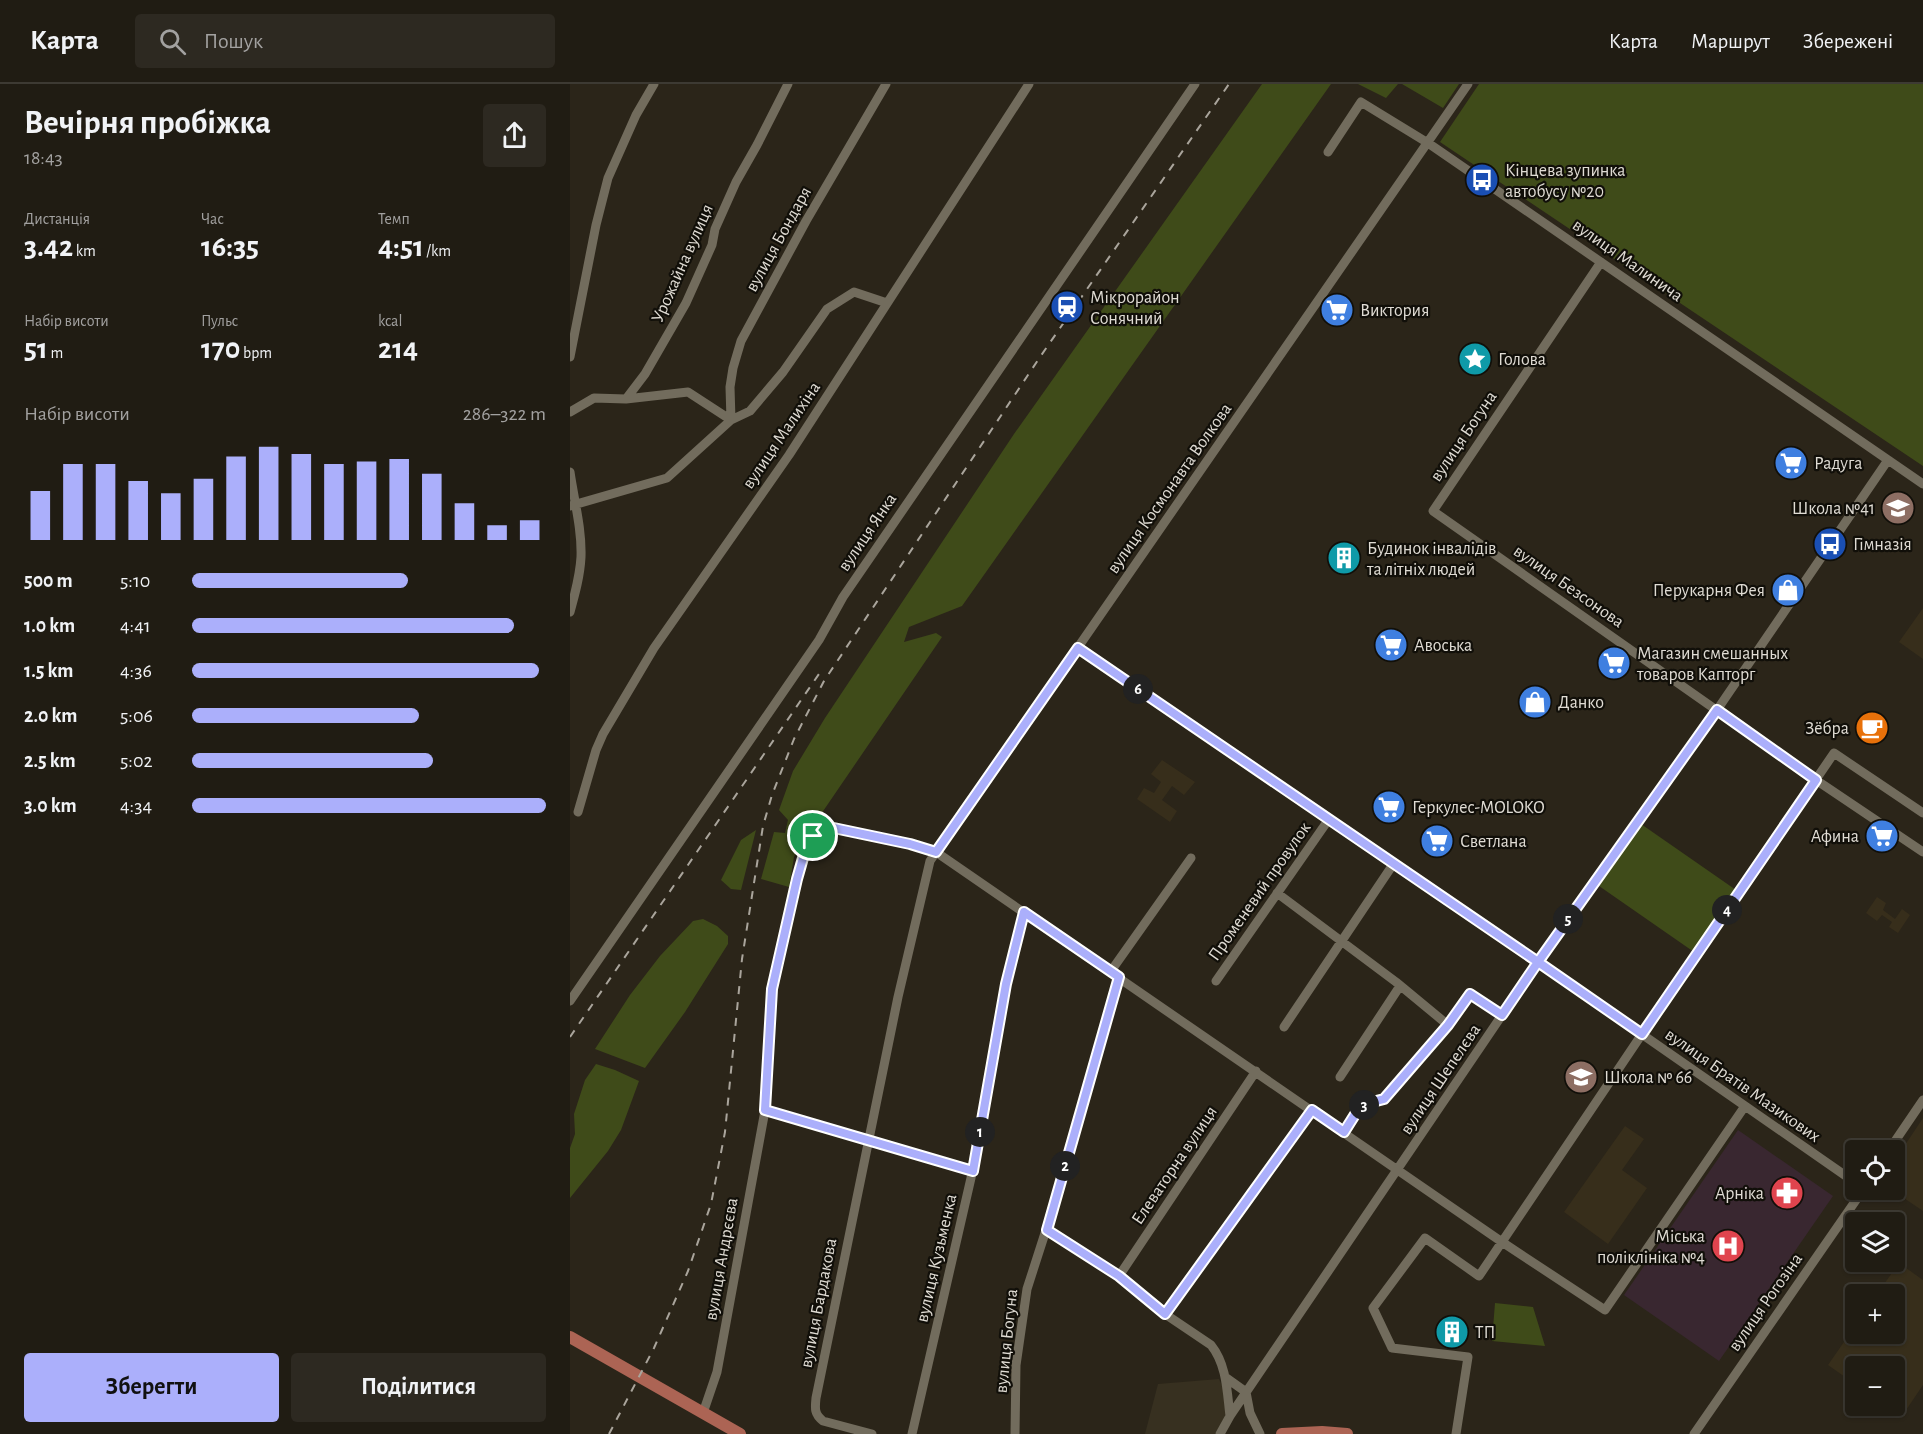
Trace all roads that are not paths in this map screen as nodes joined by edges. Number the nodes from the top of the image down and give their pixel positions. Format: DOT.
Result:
graph roads {
  1 [pos="654,84"];
  2 [pos="788,84"];
  3 [pos="886,84"];
  4 [pos="1029,84"];
  5 [pos="1195,84"];
  6 [pos="1468,84"];
  7 [pos="1428,143"];
  8 [pos="1328,152"];
  9 [pos="1601,262"];
  10 [pos="887,303"];
  11 [pos="570,357"];
  12 [pos="626,399"];
  13 [pos="570,412"];
  14 [pos="731,420"];
  15 [pos="1888,460"];
  16 [pos="570,472"];
  17 [pos="1923,484"];
  18 [pos="572,506"];
  19 [pos="1433,511"];
  20 [pos="570,612"];
  21 [pos="1078,648"];
  22 [pos="1717,710"];
  23 [pos="1816,780"];
  24 [pos="578,812"];
  25 [pos="1923,813"];
  26 [pos="1329,819"];
  27 [pos="936,852"];
  28 [pos="1923,852"];
  29 [pos="1191,858"];
  30 [pos="1394,864"];
  31 [pos="1277,893"];
  32 [pos="1024,912"];
  33 [pos="1342,941"];
  34 [pos="1538,962"];
  35 [pos="1115,974"];
  36 [pos="1216,981"];
  37 [pos="1400,986"];
  38 [pos="570,1001"];
  39 [pos="1502,1015"];
  40 [pos="1448,1025"];
  41 [pos="1284,1028"];
  42 [pos="1642,1034"];
  43 [pos="1256,1071"];
  44 [pos="1340,1077"];
  45 [pos="1923,1100"];
  46 [pos="1745,1106"];
  47 [pos="765,1110"];
  48 [pos="1312,1110"];
  49 [pos="1344,1132"];
  50 [pos="868,1140"];
  51 [pos="1896,1140"];
  52 [pos="1398,1169"];
  53 [pos="973,1171"];
  54 [pos="1845,1175"];
  55 [pos="1856,1200"];
  56 [pos="1047,1230"];
  57 [pos="1502,1242"];
  58 [pos="1119,1276"];
  59 [pos="1165,1314"];
  60 [pos="570,1337"];
  61 [pos="1225,1377"];
  62 [pos="1246,1392"];
  63 [pos="704,1413"];
  64 [pos="1230,1416"];
  65 [pos="740,1434"];
  66 [pos="872,1434"];
  67 [pos="912,1434"];
  68 [pos="1015,1434"];
  69 [pos="1220,1434"];
  70 [pos="1260,1434"];
  71 [pos="1282,1434"];
  72 [pos="1347,1434"];
  73 [pos="1456,1434"];
  74 [pos="1694,1434"];
  1 -- 11 [label="street"];
  2 -- 12 [label="street, Урожайна вулиця"];
  3 -- 14 [label="street, вулиця Бондаря"];
  4 -- 10 [label="street, вулиця Малихіна"];
  5 -- 38 [label="street, вулиця Янка"];
  6 -- 7 [label="street, вулиця Космонавта Волкова"];
  7 -- 8 [label="street, вулиця Малинича"];
  7 -- 9 [label="street, вулиця Малинича"];
  7 -- 21 [label="street, вулиця Космонавта Волкова"];
  9 -- 15 [label="street, вулиця Малинича"];
  9 -- 19 [label="street, вулиця Богуна"];
  10 -- 14 [label="street"];
  10 -- 24 [label="street, вулиця Малихіна"];
  12 -- 13 [label="street"];
  12 -- 14 [label="street"];
  14 -- 18 [label="street"];
  15 -- 17 [label="street, вулиця Малинича"];
  15 -- 22 [label="street, вулиця Шепелєва"];
  16 -- 18 [label="street"];
  18 -- 20 [label="street"];
  19 -- 22 [label="street, вулиця Безсонова"];
  21 -- 26 [label="street, вулиця Братів Мазикових"];
  21 -- 27 [label="street, вулиця Космонавта Волкова"];
  22 -- 23 [label="street, вулиця Безсонова"];
  22 -- 34 [label="street, вулиця Шепелєва"];
  23 -- 25 [label="street"];
  23 -- 28 [label="street, вулиця Безсонова"];
  23 -- 42 [label="street"];
  26 -- 30 [label="street, вулиця Братів Мазикових"];
  26 -- 31 [label="street, Променевий провулок"];
  27 -- 32 [label="street, вулиця Андрєєва"];
  27 -- 47 [label="street, вулиця Андрєєва"];
  27 -- 50 [label="street, вулиця Бардакова"];
  29 -- 35 [label="street, вулиця Богуна"];
  30 -- 33 [label="street"];
  30 -- 34 [label="street, вулиця Братів Мазикових"];
  31 -- 33 [label="street"];
  31 -- 36 [label="street, Променевий провулок"];
  32 -- 35 [label="street, вулиця Андрєєва"];
  32 -- 53 [label="street, вулиця Кузьменка"];
  33 -- 37 [label="street"];
  33 -- 41 [label="street"];
  34 -- 39 [label="street, вулиця Шепелєва"];
  34 -- 42 [label="street, вулиця Братів Мазикових"];
  35 -- 43 [label="street, вулиця Андрєєва"];
  35 -- 56 [label="street, вулиця Богуна"];
  37 -- 40 [label="street"];
  37 -- 44 [label="street"];
  39 -- 40 [label="street"];
  39 -- 52 [label="street, вулиця Шепелєва"];
  40 -- 49 [label="street"];
  42 -- 46 [label="street, вулиця Братів Мазикових"];
  42 -- 57 [label="street"];
  43 -- 48 [label="street, вулиця Андрєєва"];
  43 -- 58 [label="street, Елеваторна вулиця"];
  45 -- 51 [label="street"];
  46 -- 54 [label="street, вулиця Братів Мазикових"];
  46 -- 57 [label="street, вулиця Андрєєва"];
  47 -- 50 [label="street"];
  47 -- 63 [label="street, вулиця Андрєєва"];
  48 -- 49 [label="street, вулиця Андрєєва"];
  48 -- 59 [label="street"];
  49 -- 52 [label="street, вулиця Андрєєва"];
  50 -- 53 [label="street"];
  50 -- 66 [label="street, вулиця Бардакова"];
  52 -- 57 [label="street, вулиця Андрєєва"];
  52 -- 62 [label="street, вулиця Шепелєва"];
  53 -- 67 [label="street, вулиця Кузьменка"];
  55 -- 74 [label="street, вулиця Рогозіна"];
  56 -- 58 [label="street"];
  56 -- 68 [label="street, вулиця Богуна"];
  57 -- 73 [label="street"];
  58 -- 59 [label="street"];
  59 -- 61 [label="street"];
  60 -- 63 [label="main road"];
  61 -- 62 [label="street"];
  61 -- 64 [label="street"];
  62 -- 64 [label="street, вулиця Шепелєва"];
  62 -- 70 [label="street"];
  63 -- 65 [label="main road"];
  64 -- 69 [label="street, вулиця Шепелєва"];
  71 -- 72 [label="main road"];
}
